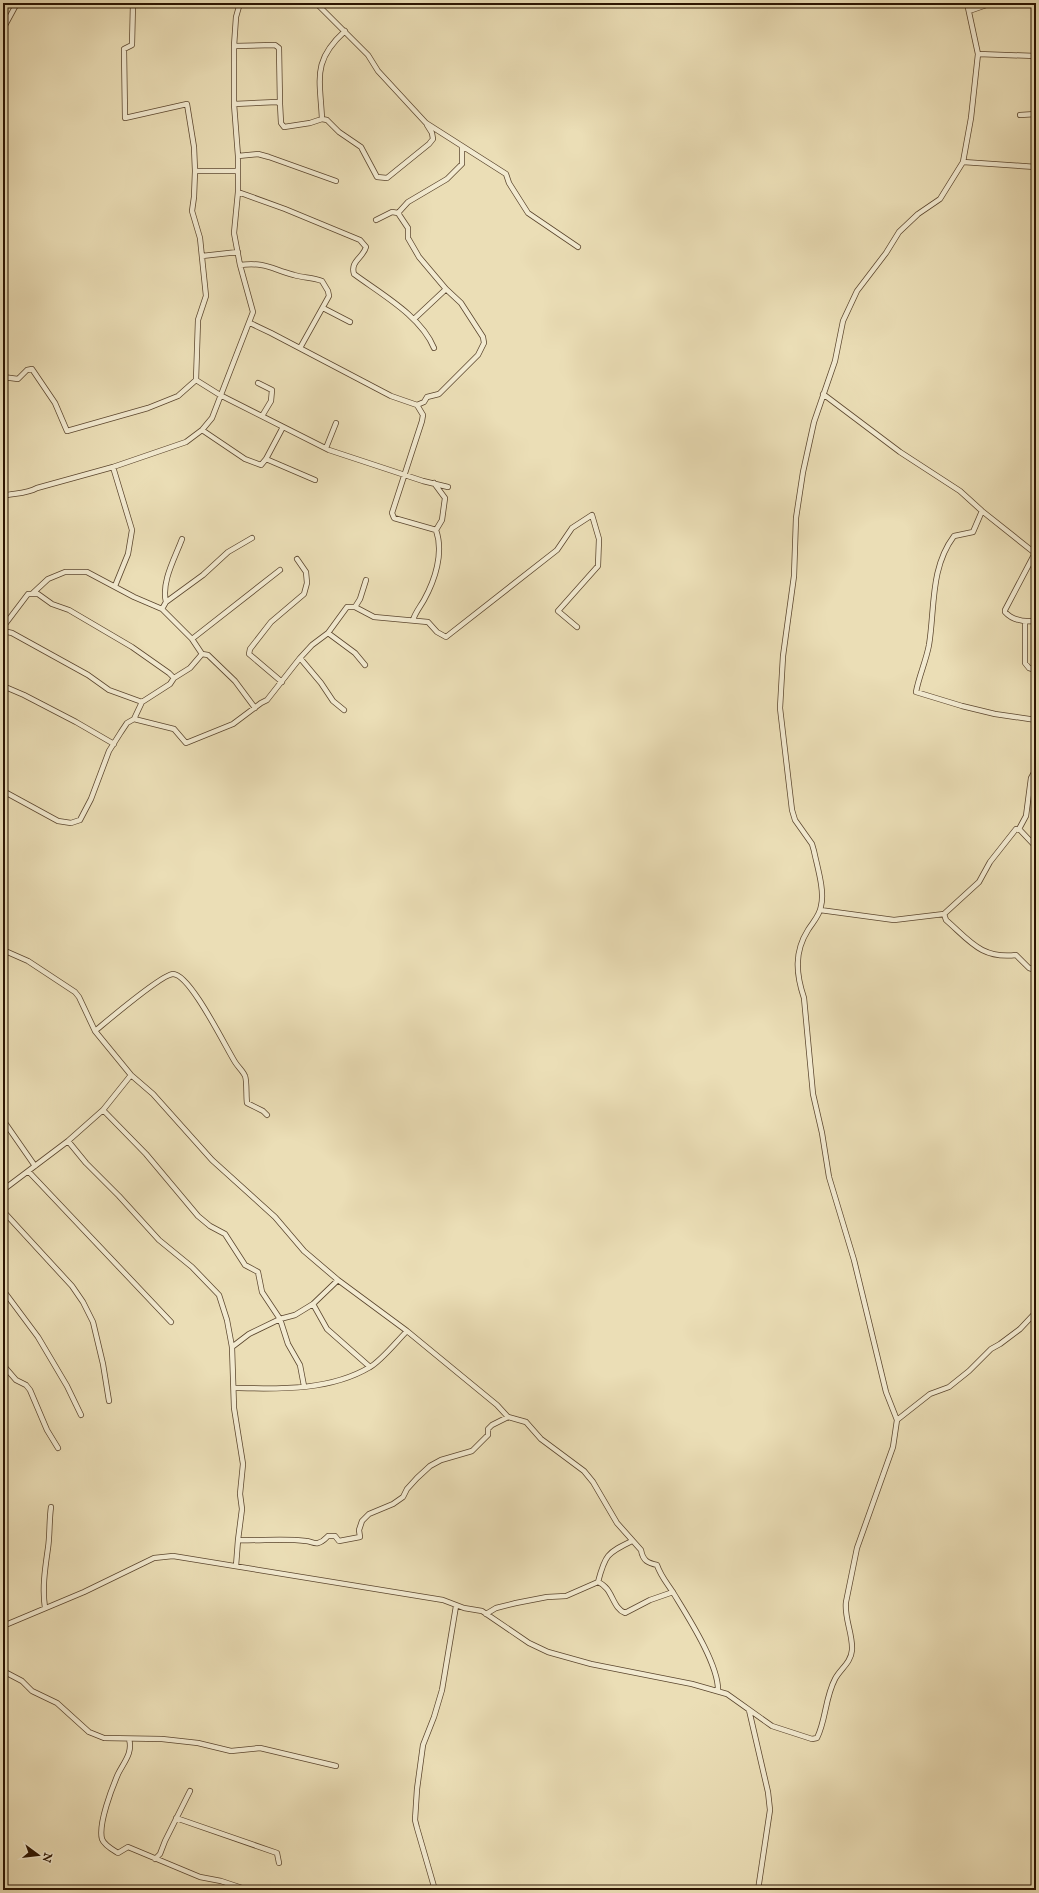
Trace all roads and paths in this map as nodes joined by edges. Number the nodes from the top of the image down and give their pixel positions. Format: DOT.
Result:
graph roads {
  1 [pos="22,3"];
  2 [pos="133,3"];
  3 [pos="240,3"];
  4 [pos="316,3"];
  5 [pos="967,3"];
  6 [pos="992,3"];
  7 [pos="969,11"];
  8 [pos="3,29"];
  9 [pos="345,31"];
  10 [pos="234,46"];
  11 [pos="978,54"];
  12 [pos="1036,56"];
  13 [pos="234,104"];
  14 [pos="280,104"];
  15 [pos="1036,114"];
  16 [pos="1020,115"];
  17 [pos="322,119"];
  18 [pos="426,123"];
  19 [pos="462,147"];
  20 [pos="238,156"];
  21 [pos="963,162"];
  22 [pos="1036,167"];
  23 [pos="195,171"];
  24 [pos="238,171"];
  25 [pos="336,181"];
  26 [pos="238,192"];
  27 [pos="398,213"];
  28 [pos="376,220"];
  29 [pos="578,247"];
  30 [pos="238,252"];
  31 [pos="202,256"];
  32 [pos="240,265"];
  33 [pos="446,289"];
  34 [pos="323,308"];
  35 [pos="414,319"];
  36 [pos="350,322"];
  37 [pos="250,323"];
  38 [pos="300,348"];
  39 [pos="434,348"];
  40 [pos="3,377"];
  41 [pos="196,380"];
  42 [pos="258,383"];
  43 [pos="822,394"];
  44 [pos="220,395"];
  45 [pos="417,405"];
  46 [pos="262,416"];
  47 [pos="336,423"];
  48 [pos="283,426"];
  49 [pos="202,430"];
  50 [pos="326,448"];
  51 [pos="266,459"];
  52 [pos="113,466"];
  53 [pos="405,475"];
  54 [pos="315,480"];
  55 [pos="434,483"];
  56 [pos="448,486"];
  57 [pos="3,496"];
  58 [pos="982,511"];
  59 [pos="436,530"];
  60 [pos="252,538"];
  61 [pos="182,539"];
  62 [pos="1036,554"];
  63 [pos="297,559"];
  64 [pos="280,570"];
  65 [pos="366,580"];
  66 [pos="115,586"];
  67 [pos="32,593"];
  68 [pos="166,602"];
  69 [pos="355,607"];
  70 [pos="162,609"];
  71 [pos="413,620"];
  72 [pos="1036,621"];
  73 [pos="1025,622"];
  74 [pos="3,627"];
  75 [pos="577,627"];
  76 [pos="3,631"];
  77 [pos="328,633"];
  78 [pos="192,638"];
  79 [pos="202,654"];
  80 [pos="300,658"];
  81 [pos="366,665"];
  82 [pos="1036,670"];
  83 [pos="174,678"];
  84 [pos="282,682"];
  85 [pos="3,686"];
  86 [pos="142,702"];
  87 [pos="255,708"];
  88 [pos="344,710"];
  89 [pos="134,719"];
  90 [pos="1036,720"];
  91 [pos="114,744"];
  92 [pos="1036,768"];
  93 [pos="3,791"];
  94 [pos="1019,829"];
  95 [pos="1036,846"];
  96 [pos="820,910"];
  97 [pos="944,914"];
  98 [pos="3,950"];
  99 [pos="1036,970"];
  100 [pos="95,1031"];
  101 [pos="131,1075"];
  102 [pos="103,1110"];
  103 [pos="267,1115"];
  104 [pos="3,1120"];
  105 [pos="68,1141"];
  106 [pos="35,1166"];
  107 [pos="29,1172"];
  108 [pos="3,1190"];
  109 [pos="3,1211"];
  110 [pos="338,1280"];
  111 [pos="3,1290"];
  112 [pos="313,1304"];
  113 [pos="1036,1312"];
  114 [pos="280,1319"];
  115 [pos="171,1322"];
  116 [pos="407,1331"];
  117 [pos="232,1347"];
  118 [pos="3,1365"];
  119 [pos="370,1367"];
  120 [pos="304,1386"];
  121 [pos="235,1388"];
  122 [pos="109,1401"];
  123 [pos="81,1415"];
  124 [pos="508,1417"];
  125 [pos="897,1420"];
  126 [pos="58,1448"];
  127 [pos="51,1507"];
  128 [pos="5,1526"];
  129 [pos="3,1534"];
  130 [pos="238,1540"];
  131 [pos="632,1541"];
  132 [pos="236,1566"];
  133 [pos="598,1582"];
  134 [pos="673,1592"];
  135 [pos="456,1606"];
  136 [pos="45,1608"];
  137 [pos="486,1614"];
  138 [pos="3,1626"];
  139 [pos="3,1672"];
  140 [pos="718,1691"];
  141 [pos="749,1710"];
  142 [pos="129,1740"];
  143 [pos="336,1766"];
  144 [pos="190,1791"];
  145 [pos="176,1818"];
  146 [pos="155,1859"];
  147 [pos="279,1863"];
  148 [pos="248,1890"];
  149 [pos="434,1890"];
  150 [pos="758,1890"];
  1 -- 8 [label="street"];
  2 -- 23 [label="street"];
  3 -- 10 [label="street"];
  4 -- 9 [label="street"];
  5 -- 7 [label="street"];
  6 -- 7 [label="street"];
  7 -- 11 [label="street"];
  9 -- 17 [label="street"];
  9 -- 18 [label="street"];
  10 -- 13 [label="street"];
  10 -- 14 [label="street"];
  11 -- 12 [label="street"];
  11 -- 21 [label="street"];
  13 -- 14 [label="street"];
  13 -- 20 [label="street"];
  14 -- 17 [label="street"];
  15 -- 16 [label="street"];
  17 -- 18 [label="street"];
  18 -- 19 [label="street"];
  19 -- 27 [label="street"];
  19 -- 29 [label="street"];
  20 -- 24 [label="street"];
  20 -- 25 [label="street"];
  21 -- 22 [label="street"];
  21 -- 43 [label="street"];
  23 -- 24 [label="street"];
  23 -- 31 [label="street"];
  24 -- 26 [label="street"];
  26 -- 30 [label="street"];
  26 -- 35 [label="street"];
  27 -- 28 [label="street"];
  27 -- 33 [label="street"];
  30 -- 31 [label="street"];
  30 -- 32 [label="street"];
  31 -- 41 [label="street"];
  32 -- 34 [label="street"];
  32 -- 37 [label="street"];
  33 -- 35 [label="street"];
  33 -- 45 [label="street"];
  34 -- 36 [label="street"];
  34 -- 38 [label="street"];
  35 -- 39 [label="street"];
  37 -- 38 [label="street"];
  37 -- 44 [label="street"];
  38 -- 45 [label="street"];
  40 -- 41 [label="street"];
  41 -- 44 [label="street"];
  42 -- 46 [label="street"];
  43 -- 58 [label="street"];
  43 -- 96 [label="street"];
  44 -- 46 [label="street"];
  44 -- 49 [label="street"];
  45 -- 53 [label="street"];
  46 -- 48 [label="street"];
  47 -- 50 [label="street"];
  48 -- 50 [label="street"];
  48 -- 51 [label="street"];
  49 -- 51 [label="street"];
  49 -- 52 [label="street"];
  50 -- 53 [label="street"];
  51 -- 54 [label="street"];
  52 -- 57 [label="street"];
  52 -- 66 [label="street"];
  53 -- 55 [label="street"];
  53 -- 59 [label="street"];
  55 -- 56 [label="street"];
  55 -- 59 [label="street"];
  58 -- 62 [label="street"];
  58 -- 90 [label="street"];
  59 -- 71 [label="street"];
  60 -- 68 [label="street"];
  61 -- 68 [label="street"];
  62 -- 73 [label="street"];
  63 -- 84 [label="street"];
  64 -- 78 [label="street"];
  65 -- 69 [label="street"];
  66 -- 67 [label="street"];
  66 -- 70 [label="street"];
  67 -- 74 [label="street"];
  67 -- 83 [label="street"];
  68 -- 70 [label="street"];
  69 -- 71 [label="street"];
  69 -- 77 [label="street"];
  70 -- 78 [label="street"];
  71 -- 75 [label="street"];
  72 -- 73 [label="street"];
  73 -- 82 [label="street"];
  76 -- 86 [label="street"];
  77 -- 80 [label="street"];
  77 -- 81 [label="street"];
  78 -- 79 [label="street"];
  79 -- 83 [label="street"];
  79 -- 87 [label="street"];
  80 -- 84 [label="street"];
  80 -- 88 [label="street"];
  83 -- 86 [label="street"];
  84 -- 87 [label="street"];
  85 -- 91 [label="street"];
  86 -- 89 [label="street"];
  87 -- 89 [label="street"];
  89 -- 91 [label="street"];
  91 -- 93 [label="street"];
  92 -- 94 [label="street"];
  94 -- 95 [label="street"];
  94 -- 97 [label="street"];
  96 -- 97 [label="street"];
  96 -- 125 [label="street"];
  97 -- 99 [label="street"];
  98 -- 100 [label="street"];
  100 -- 101 [label="street"];
  100 -- 103 [label="street"];
  101 -- 102 [label="street"];
  101 -- 110 [label="street"];
  102 -- 105 [label="street"];
  102 -- 114 [label="street"];
  104 -- 106 [label="street"];
  105 -- 106 [label="street"];
  105 -- 117 [label="street"];
  106 -- 107 [label="street"];
  107 -- 108 [label="street"];
  107 -- 115 [label="street"];
  109 -- 122 [label="street"];
  110 -- 112 [label="street"];
  110 -- 116 [label="street"];
  111 -- 123 [label="street"];
  112 -- 114 [label="street"];
  112 -- 119 [label="street"];
  113 -- 125 [label="street"];
  114 -- 117 [label="street"];
  114 -- 120 [label="street"];
  116 -- 119 [label="street"];
  116 -- 124 [label="street"];
  117 -- 121 [label="street"];
  118 -- 126 [label="street"];
  119 -- 120 [label="street"];
  120 -- 121 [label="street"];
  121 -- 130 [label="street"];
  124 -- 130 [label="street"];
  124 -- 131 [label="street"];
  125 -- 141 [label="street"];
  127 -- 136 [label="street"];
  128 -- 129 [label="street"];
  130 -- 132 [label="street"];
  131 -- 133 [label="street"];
  131 -- 134 [label="street"];
  132 -- 135 [label="street"];
  132 -- 136 [label="street"];
  133 -- 134 [label="street"];
  133 -- 137 [label="street"];
  134 -- 140 [label="street"];
  135 -- 137 [label="street"];
  135 -- 149 [label="street"];
  136 -- 138 [label="street"];
  137 -- 140 [label="street"];
  139 -- 142 [label="street"];
  140 -- 141 [label="street"];
  141 -- 150 [label="street"];
  142 -- 143 [label="street"];
  142 -- 146 [label="street"];
  144 -- 145 [label="street"];
  145 -- 146 [label="street"];
  145 -- 147 [label="street"];
  146 -- 148 [label="street"];
}
